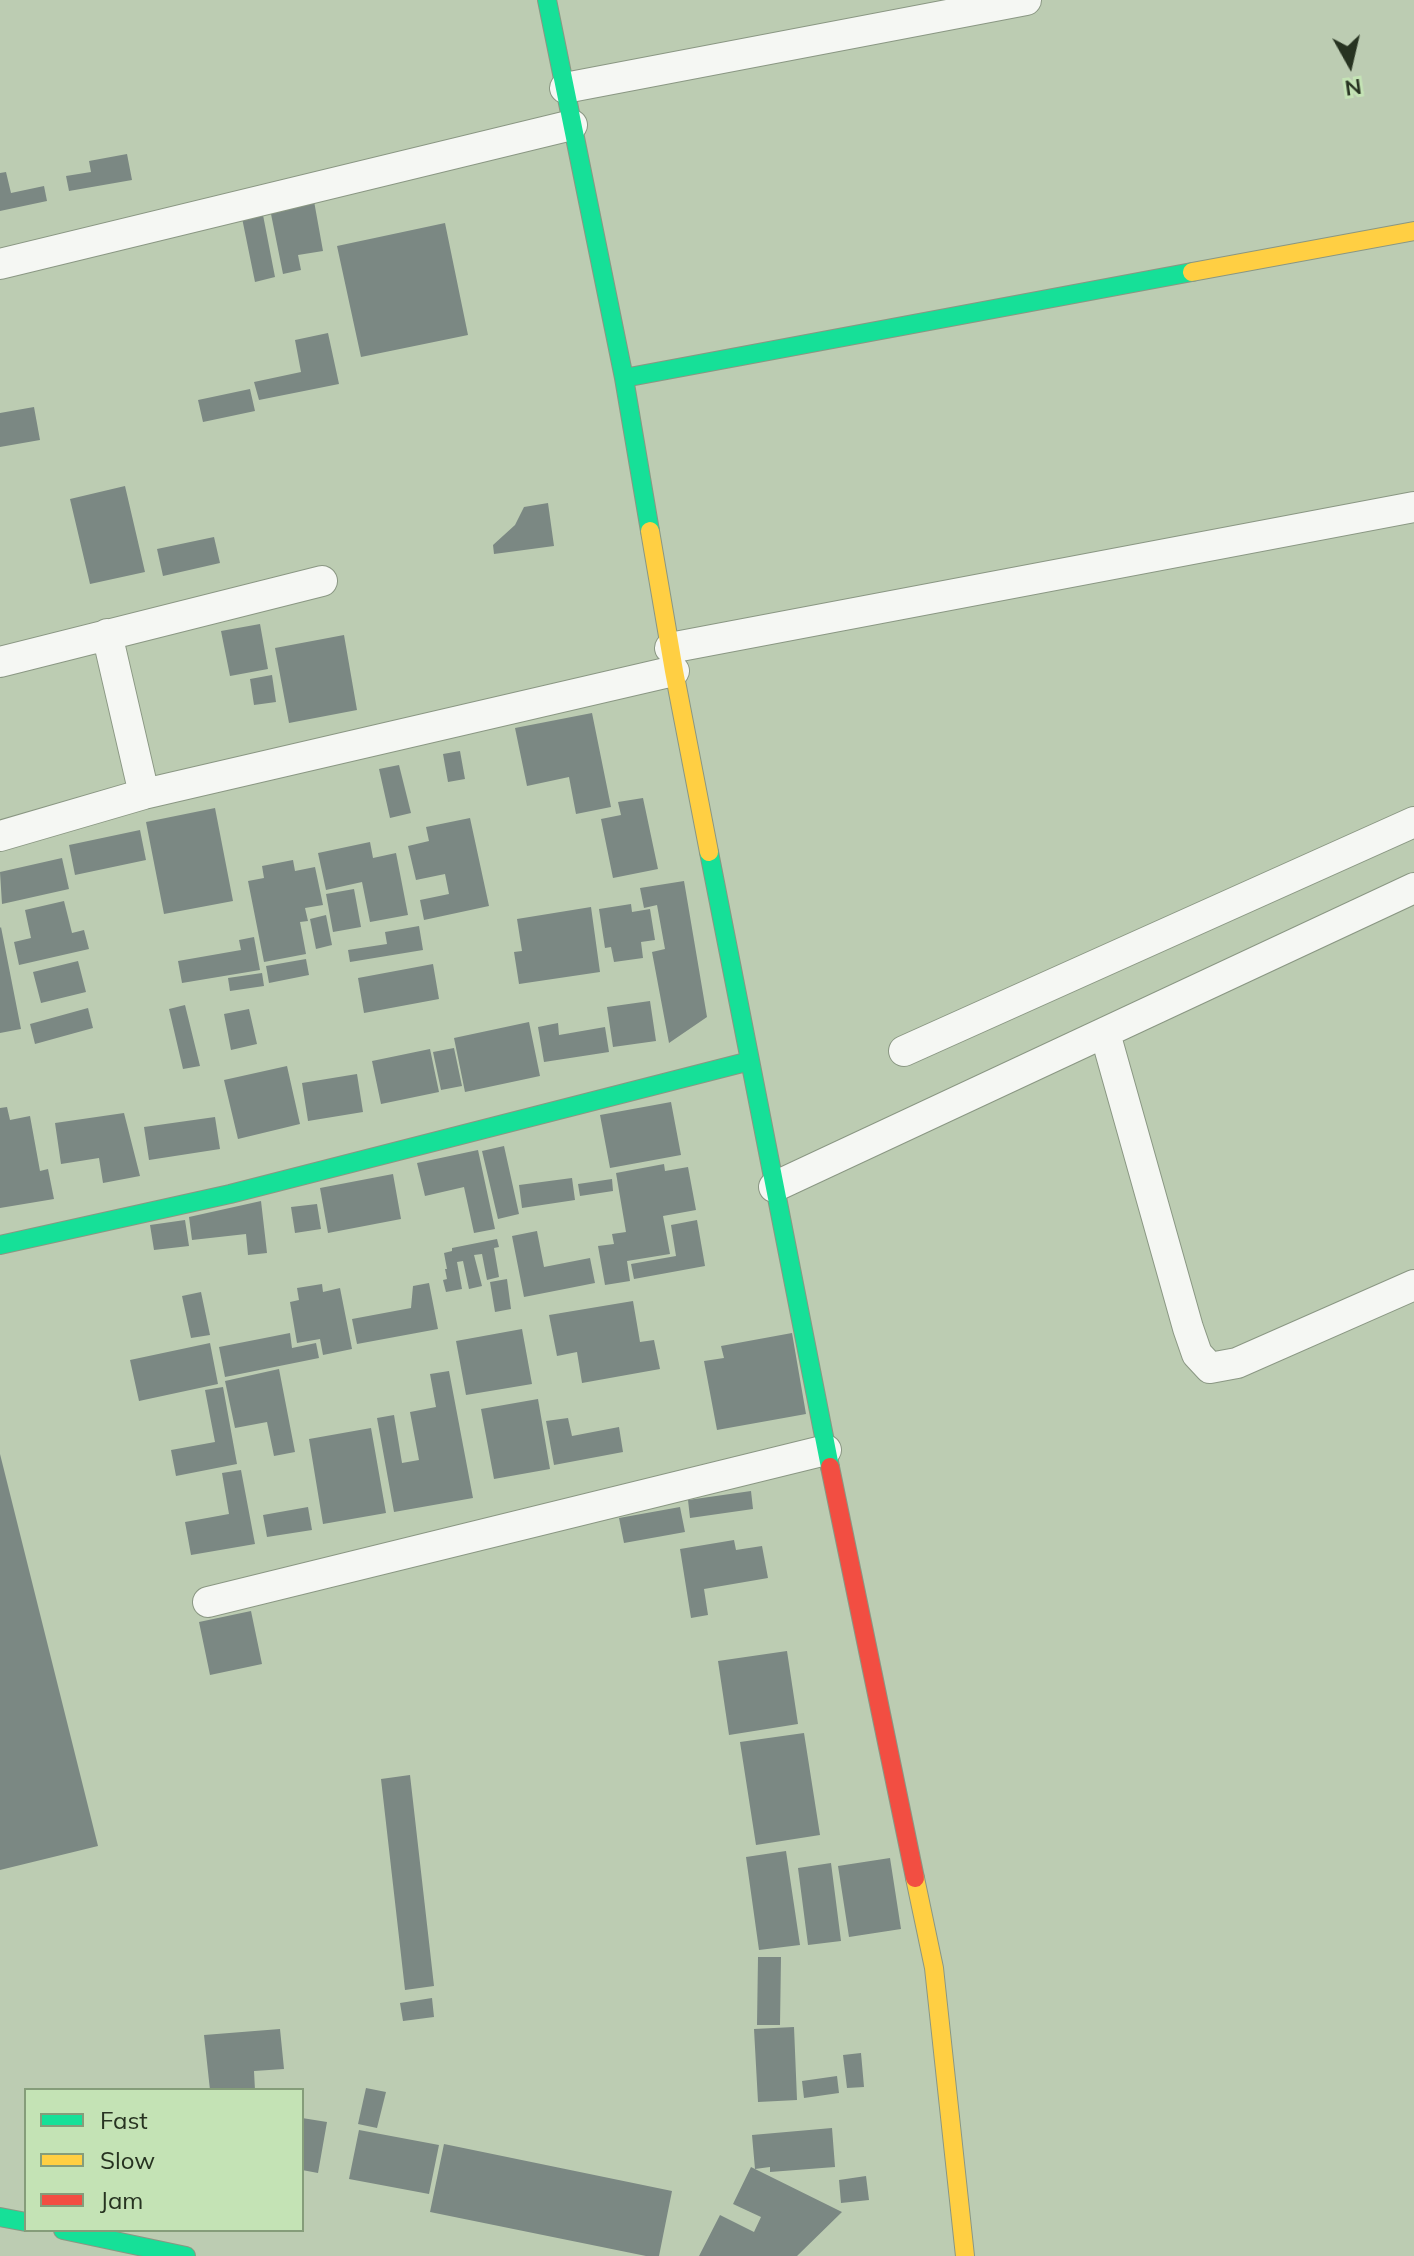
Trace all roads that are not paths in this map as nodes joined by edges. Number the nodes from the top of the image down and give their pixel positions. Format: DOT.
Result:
graph roads {
  1 [pos="547,0"];
  2 [pos="1026,0"];
  3 [pos="565,88"];
  4 [pos="572,125"];
  5 [pos="1414,231"];
  6 [pos="0,264"];
  7 [pos="624,378"];
  8 [pos="1414,507"];
  9 [pos="322,581"];
  10 [pos="107,634"];
  11 [pos="672,659"];
  12 [pos="0,662"];
  13 [pos="144,794"];
  14 [pos="1414,822"];
  15 [pos="0,836"];
  16 [pos="1414,888"];
  17 [pos="1105,1033"];
  18 [pos="904,1051"];
  19 [pos="750,1061"];
  20 [pos="774,1187"];
  21 [pos="0,1245"];
  22 [pos="1414,1285"];
  23 [pos="826,1450"];
  24 [pos="208,1602"];
  25 [pos="0,2217"];
  26 [pos="24,2222"];
  27 [pos="72,2232"];
  28 [pos="186,2256"];
  29 [pos="965,2256"];
  1 -- 3 [label="main road"];
  2 -- 3 [label="street"];
  3 -- 4 [label="main road"];
  4 -- 6 [label="street"];
  4 -- 7 [label="main road"];
  5 -- 7 [label="main road"];
  7 -- 11 [label="main road"];
  8 -- 11 [label="street"];
  9 -- 10 [label="street"];
  10 -- 12 [label="street"];
  10 -- 13 [label="street"];
  11 -- 13 [label="street"];
  11 -- 19 [label="main road"];
  13 -- 15 [label="street"];
  14 -- 18 [label="street"];
  16 -- 17 [label="street"];
  17 -- 20 [label="street"];
  17 -- 22 [label="street"];
  19 -- 20 [label="main road"];
  19 -- 21 [label="main road"];
  20 -- 23 [label="main road"];
  23 -- 24 [label="street"];
  23 -- 29 [label="main road"];
  25 -- 26 [label="main road"];
  27 -- 28 [label="main road"];
}
